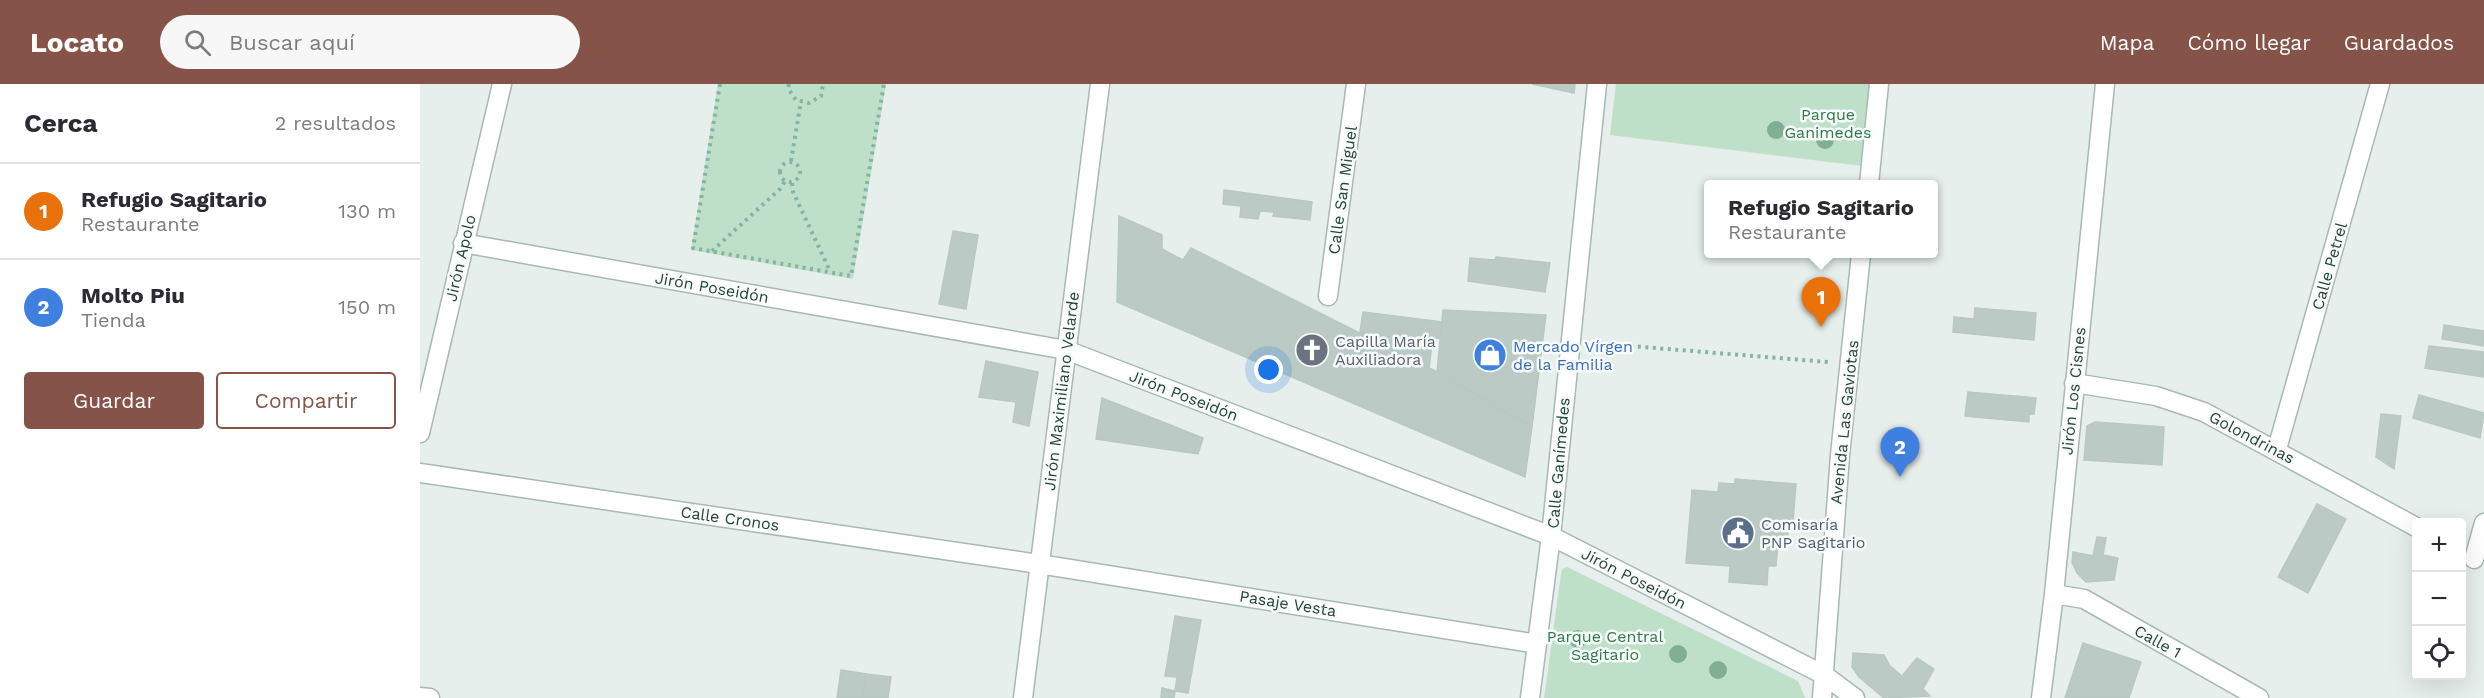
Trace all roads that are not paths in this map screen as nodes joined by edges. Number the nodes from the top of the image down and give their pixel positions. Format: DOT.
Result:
graph roads {
  1 [pos="502,84"];
  2 [pos="1100,84"];
  3 [pos="1356,84"];
  4 [pos="1597,84"];
  5 [pos="1879,84"];
  6 [pos="2105,84"];
  7 [pos="2380,84"];
  8 [pos="1869,180"];
  9 [pos="463,243"];
  10 [pos="1862,258"];
  11 [pos="1328,296"];
  12 [pos="1066,350"];
  13 [pos="2074,382"];
  14 [pos="420,433"];
  15 [pos="2277,449"];
  16 [pos="420,473"];
  17 [pos="2484,523"];
  18 [pos="2412,525"];
  19 [pos="1551,536"];
  20 [pos="2473,559"];
  21 [pos="1039,564"];
  22 [pos="2054,594"];
  23 [pos="1537,644"];
  24 [pos="1824,675"];
  25 [pos="420,697"];
  26 [pos="430,698"];
  27 [pos="1023,698"];
  28 [pos="1530,698"];
  29 [pos="1822,698"];
  30 [pos="1855,698"];
  31 [pos="2041,698"];
  32 [pos="2259,698"];
  1 -- 9 [label="street, Jirón Apolo"];
  2 -- 12 [label="street, Jirón Maximiliano Velarde"];
  3 -- 11 [label="street, Calle San Miguel"];
  4 -- 19 [label="street, Calle Ganímedes"];
  5 -- 8 [label="street"];
  6 -- 13 [label="street, Jirón Los Cisnes"];
  7 -- 15 [label="street, Calle Petrel"];
  9 -- 12 [label="street, Jirón Poseidón"];
  9 -- 14 [label="street, Jirón Apolo"];
  10 -- 24 [label="street, Avenida Las Gaviotas"];
  12 -- 19 [label="street, Jirón Poseidón"];
  12 -- 21 [label="street, Jirón Maximiliano Velarde"];
  13 -- 15 [label="street, Golondrinas"];
  13 -- 22 [label="street, Jirón Los Cisnes"];
  15 -- 18 [label="street, Golondrinas"];
  16 -- 21 [label="street, Calle Cronos"];
  17 -- 20 [label="street"];
  19 -- 23 [label="street, Calle Ganímedes"];
  19 -- 24 [label="street, Jirón Poseidón"];
  21 -- 23 [label="street, Pasaje Vesta"];
  21 -- 27 [label="street, Jirón Maximiliano Velarde"];
  22 -- 31 [label="street, Jirón Los Cisnes"];
  22 -- 32 [label="street, Calle 1"];
  23 -- 28 [label="street, Calle Ganímedes"];
  24 -- 29 [label="street, Avenida Las Gaviotas"];
  24 -- 30 [label="street, Jirón Poseidón"];
  25 -- 26 [label="street"];
}
